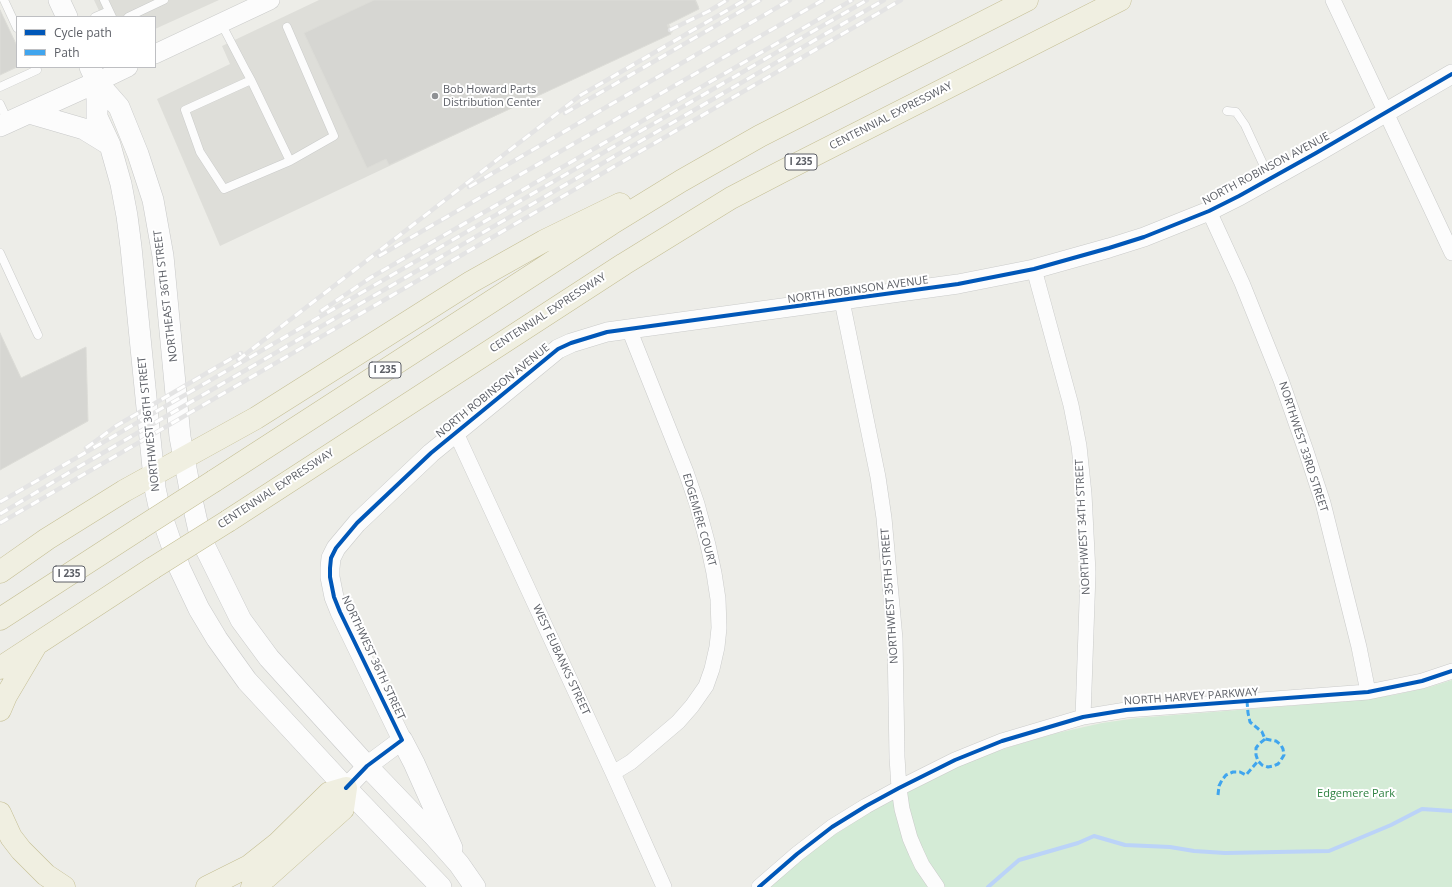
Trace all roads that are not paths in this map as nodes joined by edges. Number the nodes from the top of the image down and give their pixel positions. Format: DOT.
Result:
graph roads {
  1 [pos="4,0"];
  2 [pos="59,0"];
  3 [pos="104,0"];
  4 [pos="164,0"];
  5 [pos="1027,0"];
  6 [pos="1120,0"];
  7 [pos="1333,0"];
  8 [pos="265,1"];
  9 [pos="110,14"];
  10 [pos="67,16"];
  11 [pos="100,16"];
  12 [pos="130,16"];
  13 [pos="220,23"];
  14 [pos="16,26"];
  15 [pos="287,27"];
  16 [pos="156,54"];
  17 [pos="36,68"];
  18 [pos="123,68"];
  19 [pos="93,74"];
  20 [pos="1452,74"];
  21 [pos="251,80"];
  22 [pos="0,87"];
  23 [pos="0,104"];
  24 [pos="1227,111"];
  25 [pos="1385,112"];
  26 [pos="29,113"];
  27 [pos="4,124"];
  28 [pos="760,136"];
  29 [pos="110,145"];
  30 [pos="290,161"];
  31 [pos="1270,179"];
  32 [pos="1209,211"];
  33 [pos="1452,253"];
  34 [pos="0,254"];
  35 [pos="1034,269"];
  36 [pos="842,301"];
  37 [pos="629,330"];
  38 [pos="38,335"];
  39 [pos="456,433"];
  40 [pos="184,457"];
  41 [pos="153,475"];
  42 [pos="331,558"];
  43 [pos="0,572"];
  44 [pos="0,619"];
  45 [pos="38,643"];
  46 [pos="0,668"];
  47 [pos="1452,671"];
  48 [pos="1368,692"];
  49 [pos="0,710"];
  50 [pos="1083,717"];
  51 [pos="402,740"];
  52 [pos="367,766"];
  53 [pos="613,773"];
  54 [pos="346,788"];
  55 [pos="899,788"];
  56 [pos="0,813"];
  57 [pos="459,864"];
  58 [pos="64,887"];
  59 [pos="207,887"];
  60 [pos="252,887"];
  61 [pos="441,887"];
  62 [pos="475,887"];
  63 [pos="664,887"];
  64 [pos="759,887"];
  65 [pos="937,887"];
  1 -- 14 [label="lane"];
  2 -- 10 [label="main road"];
  3 -- 9 [label="lane"];
  4 -- 12 [label="lane"];
  5 -- 28 [label="highway, I 235"];
  6 -- 45 [label="highway, CENTENNIAL EXPRESSWAY / I 235, bridge"];
  7 -- 25 [label="street"];
  8 -- 13 [label="street"];
  9 -- 11 [label="lane"];
  13 -- 16 [label="street"];
  13 -- 21 [label="lane"];
  15 -- 30 [label="lane"];
  17 -- 22 [label="lane"];
  18 -- 19 [label="street"];
  19 -- 26 [label="main road"];
  19 -- 29 [label="main road, NORTHWEST 36TH STREET"];
  19 -- 40 [label="main road, NORTHEAST 36TH STREET"];
  20 -- 25 [label="street, NORTH ROBINSON AVENUE"];
  21 -- 30 [label="lane"];
  21 -- 30 [label="lane"];
  23 -- 27 [label="lane"];
  24 -- 31 [label="lane"];
  25 -- 31 [label="street, NORTH ROBINSON AVENUE"];
  25 -- 33 [label="street"];
  26 -- 27 [label="main road"];
  26 -- 29 [label="main road"];
  28 -- 40 [label="highway"];
  28 -- 44 [label="highway, I 235, bridge"];
  29 -- 41 [label="main road, NORTHWEST 36TH STREET"];
  31 -- 32 [label="street, NORTH ROBINSON AVENUE"];
  32 -- 35 [label="street, NORTH ROBINSON AVENUE"];
  32 -- 48 [label="street, NORTHWEST 33RD STREET"];
  34 -- 38 [label="lane"];
  35 -- 36 [label="street, NORTH ROBINSON AVENUE"];
  35 -- 50 [label="street, NORTHWEST 34TH STREET"];
  36 -- 37 [label="street, NORTH ROBINSON AVENUE"];
  36 -- 55 [label="street, NORTHWEST 35TH STREET"];
  37 -- 39 [label="street, NORTH ROBINSON AVENUE"];
  37 -- 53 [label="street, EDGEMERE COURT"];
  39 -- 42 [label="street, NORTH ROBINSON AVENUE"];
  39 -- 53 [label="street, WEST EUBANKS STREET"];
  40 -- 41 [label="highway"];
  40 -- 52 [label="main road"];
  41 -- 43 [label="highway"];
  41 -- 54 [label="main road, NORTHWEST 36TH STREET"];
  42 -- 51 [label="street, NORTHWEST 36TH STREET"];
  45 -- 46 [label="highway, CENTENNIAL EXPRESSWAY / I 235"];
  45 -- 49 [label="highway"];
  47 -- 48 [label="street, NORTH HARVEY PARKWAY"];
  48 -- 50 [label="street, NORTH HARVEY PARKWAY"];
  50 -- 55 [label="street, NORTH HARVEY PARKWAY"];
  51 -- 52 [label="street"];
  51 -- 57 [label="main road"];
  52 -- 54 [label="street"];
  52 -- 57 [label="main road"];
  53 -- 63 [label="street, WEST EUBANKS STREET"];
  54 -- 59 [label="highway"];
  54 -- 60 [label="highway"];
  54 -- 61 [label="main road, NORTHWEST 36TH STREET"];
  55 -- 64 [label="street, NORTH HARVEY PARKWAY"];
  55 -- 65 [label="street, NORTHWEST 35TH STREET"];
  56 -- 58 [label="highway"];
  57 -- 62 [label="main road"];
}
